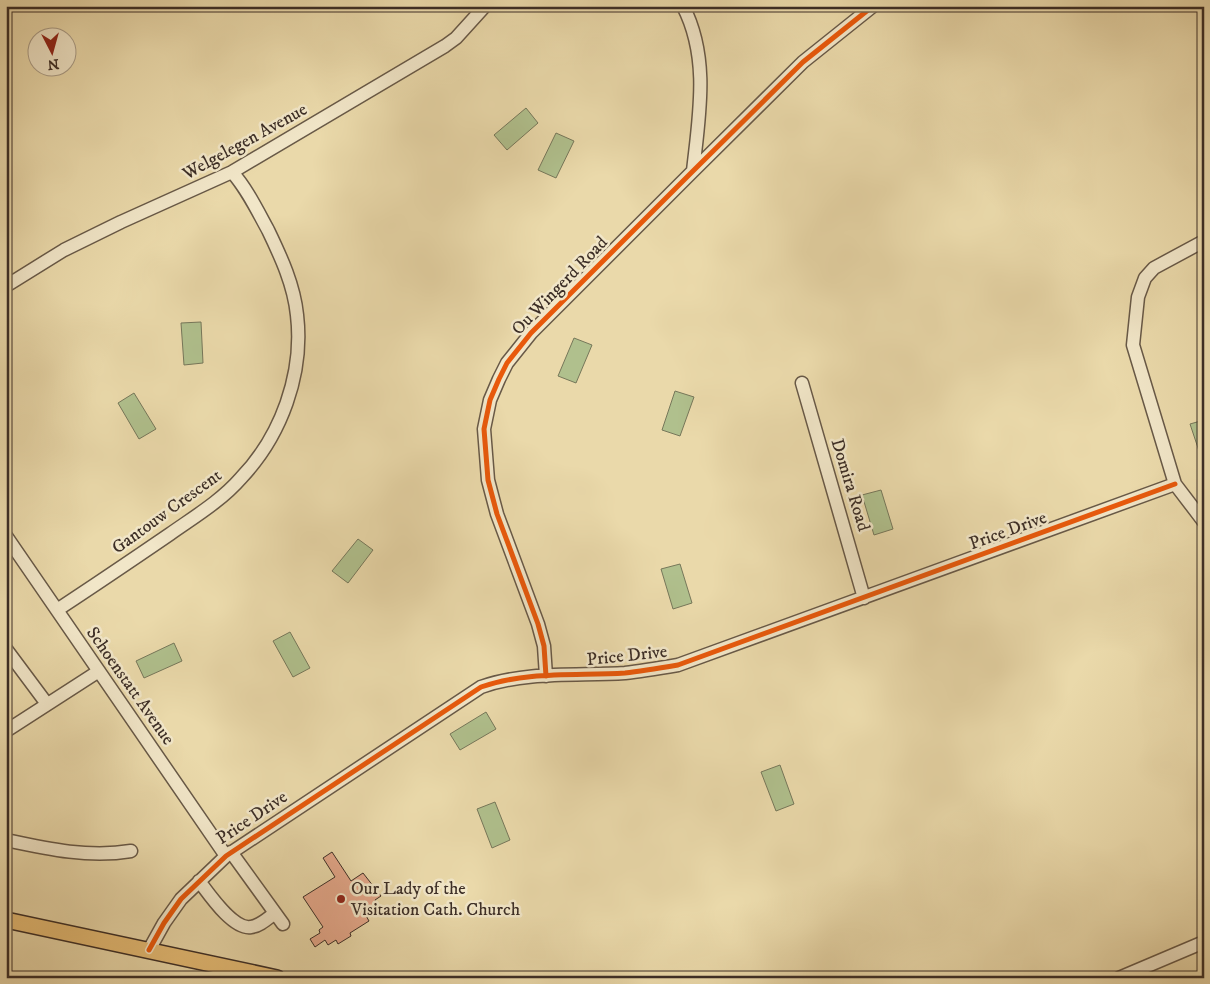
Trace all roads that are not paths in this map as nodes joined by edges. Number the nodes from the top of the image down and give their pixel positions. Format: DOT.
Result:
graph roads {
  1 [pos="485,6"];
  2 [pos="684,6"];
  3 [pos="873,6"];
  4 [pos="693,171"];
  5 [pos="232,172"];
  6 [pos="1204,241"];
  7 [pos="6,286"];
  8 [pos="802,383"];
  9 [pos="1175,484"];
  10 [pos="1204,522"];
  11 [pos="6,536"];
  12 [pos="864,598"];
  13 [pos="57,610"];
  14 [pos="6,649"];
  15 [pos="99,671"];
  16 [pos="546,676"];
  17 [pos="47,704"];
  18 [pos="6,731"];
  19 [pos="6,840"];
  20 [pos="131,851"];
  21 [pos="228,854"];
  22 [pos="199,881"];
  23 [pos="275,913"];
  24 [pos="6,920"];
  25 [pos="283,924"];
  26 [pos="1204,942"];
  27 [pos="149,950"];
  28 [pos="278,978"];
  29 [pos="1119,978"];
  1 -- 5 [label="street, Welgelegen Avenue"];
  2 -- 4 [label="street"];
  3 -- 4 [label="street, Ou Wingerd Road"];
  4 -- 16 [label="street, Ou Wingerd Road"];
  5 -- 7 [label="street, Welgelegen Avenue"];
  5 -- 13 [label="street, Gantouw Crescent"];
  6 -- 9 [label="street"];
  8 -- 12 [label="street, Domira Road"];
  9 -- 10 [label="street"];
  9 -- 12 [label="street, Price Drive"];
  11 -- 13 [label="street, Schoenstatt Avenue"];
  12 -- 16 [label="street, Price Drive"];
  13 -- 15 [label="street, Schoenstatt Avenue"];
  14 -- 17 [label="street"];
  15 -- 17 [label="street"];
  15 -- 21 [label="street, Schoenstatt Avenue"];
  16 -- 21 [label="street, Price Drive"];
  17 -- 18 [label="street"];
  19 -- 20 [label="street"];
  21 -- 22 [label="street, Price Drive"];
  21 -- 23 [label="street, Schoenstatt Avenue"];
  22 -- 23 [label="street"];
  22 -- 27 [label="street, Price Drive"];
  23 -- 25 [label="street, Schoenstatt Avenue"];
  24 -- 27 [label="main road"];
  26 -- 29 [label="street"];
  27 -- 28 [label="main road"];
}
